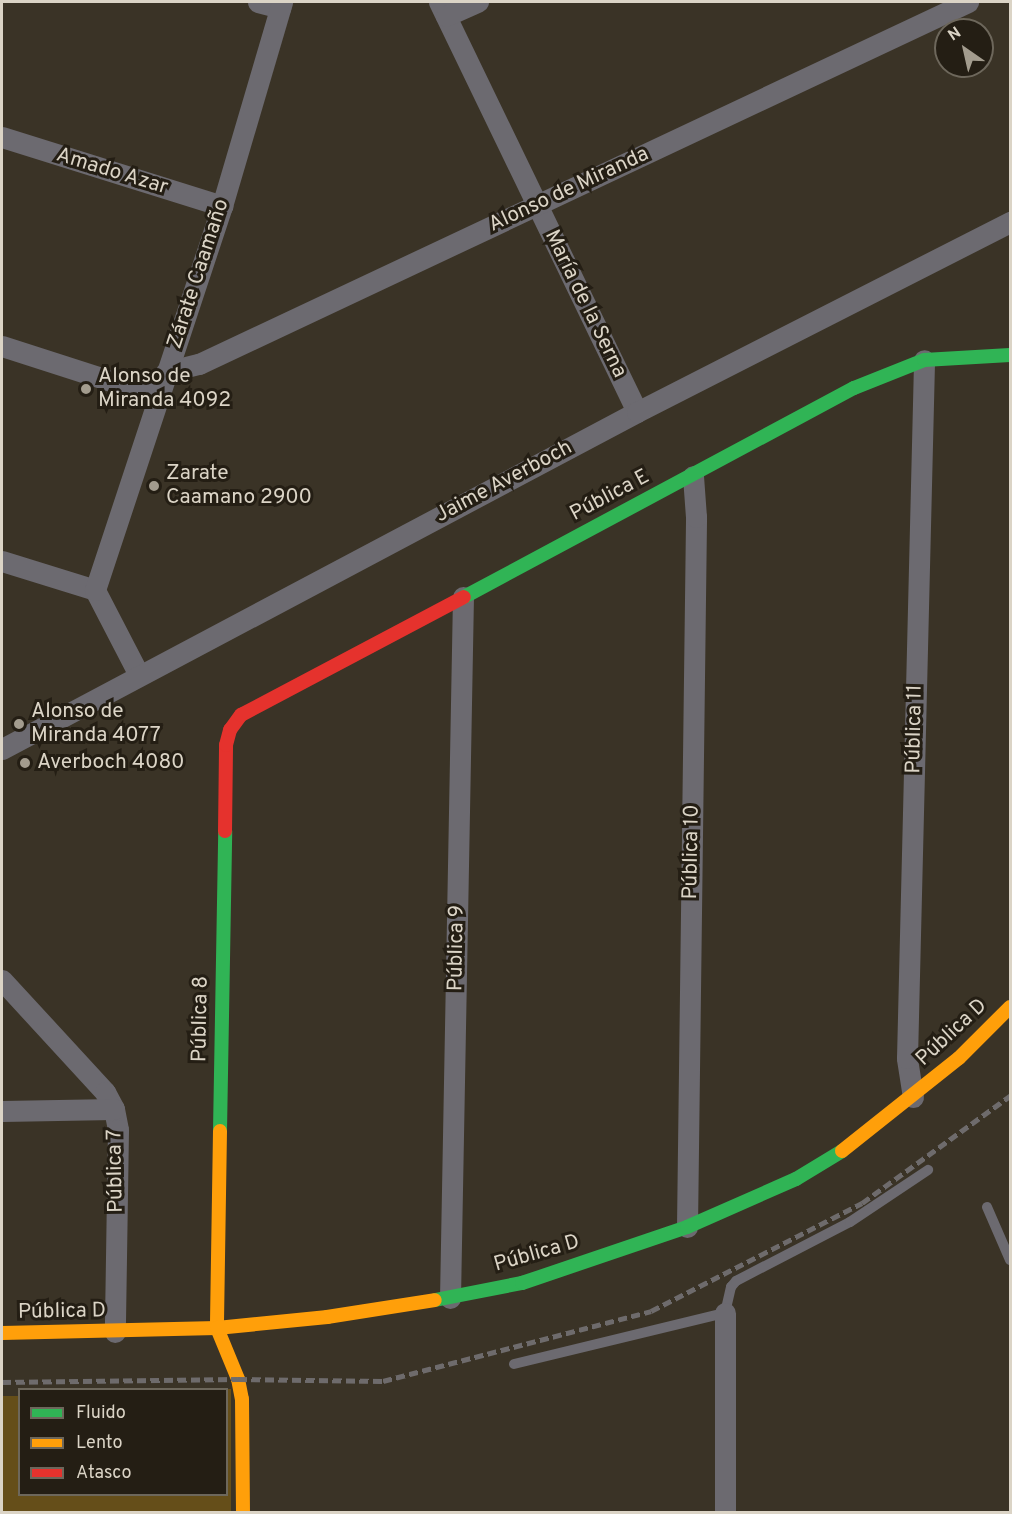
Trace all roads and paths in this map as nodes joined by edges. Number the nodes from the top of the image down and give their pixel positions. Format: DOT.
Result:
graph roads {
  1 [pos="258,2"];
  2 [pos="478,2"];
  3 [pos="969,2"];
  4 [pos="281,5"];
  5 [pos="443,9"];
  6 [pos="2,137"];
  7 [pos="538,205"];
  8 [pos="222,206"];
  9 [pos="1011,222"];
  10 [pos="2,346"];
  11 [pos="1011,355"];
  12 [pos="924,360"];
  13 [pos="166,372"];
  14 [pos="158,396"];
  15 [pos="637,412"];
  16 [pos="693,476"];
  17 [pos="2,561"];
  18 [pos="95,590"];
  19 [pos="463,597"];
  20 [pos="139,675"];
  21 [pos="241,715"];
  22 [pos="2,749"];
  23 [pos="2,980"];
  24 [pos="1011,1007"];
  25 [pos="913,1097"];
  26 [pos="114,1109"];
  27 [pos="2,1111"];
  28 [pos="928,1170"];
  29 [pos="987,1207"];
  30 [pos="687,1227"];
  31 [pos="1011,1260"];
  32 [pos="450,1298"];
  33 [pos="725,1313"];
  34 [pos="218,1328"];
  35 [pos="116,1332"];
  36 [pos="2,1333"];
  37 [pos="514,1364"];
  38 [pos="243,1512"];
  39 [pos="725,1512"];
  1 -- 4 [label="street"];
  2 -- 5 [label="street"];
  3 -- 7 [label="street, Alonso de Miranda"];
  4 -- 8 [label="street, Zárate Caamaño"];
  5 -- 7 [label="street, María de la Serna"];
  6 -- 8 [label="street, Amado Azar"];
  7 -- 13 [label="street, Alonso de Miranda"];
  7 -- 15 [label="street, María de la Serna"];
  8 -- 13 [label="street, Zárate Caamaño"];
  9 -- 15 [label="street, Jaime Averboch"];
  10 -- 14 [label="street"];
  11 -- 12 [label="street, Pública E"];
  12 -- 16 [label="street, Pública E"];
  12 -- 25 [label="street, Pública 11"];
  13 -- 14 [label="street, Zárate Caamaño"];
  14 -- 18 [label="street, Zárate Caamaño"];
  15 -- 20 [label="street, Jaime Averboch"];
  16 -- 19 [label="street, Pública E"];
  16 -- 30 [label="street, Pública 10"];
  17 -- 18 [label="street"];
  18 -- 20 [label="street"];
  19 -- 21 [label="street, Pública E"];
  19 -- 32 [label="street, Pública 9"];
  20 -- 22 [label="street, Jaime Averboch"];
  21 -- 34 [label="street, Pública 8"];
  23 -- 26 [label="street, Pública 7"];
  24 -- 25 [label="street, Pública D"];
  25 -- 30 [label="street, Pública D"];
  26 -- 27 [label="street"];
  26 -- 35 [label="street, Pública 7"];
  28 -- 33 [label="lane"];
  29 -- 31 [label="lane"];
  30 -- 32 [label="street, Pública D"];
  32 -- 34 [label="street, Pública D"];
  33 -- 37 [label="lane"];
  33 -- 39 [label="street"];
  34 -- 35 [label="street, Pública D"];
  34 -- 38 [label="street"];
  35 -- 36 [label="street, Pública D"];
}
